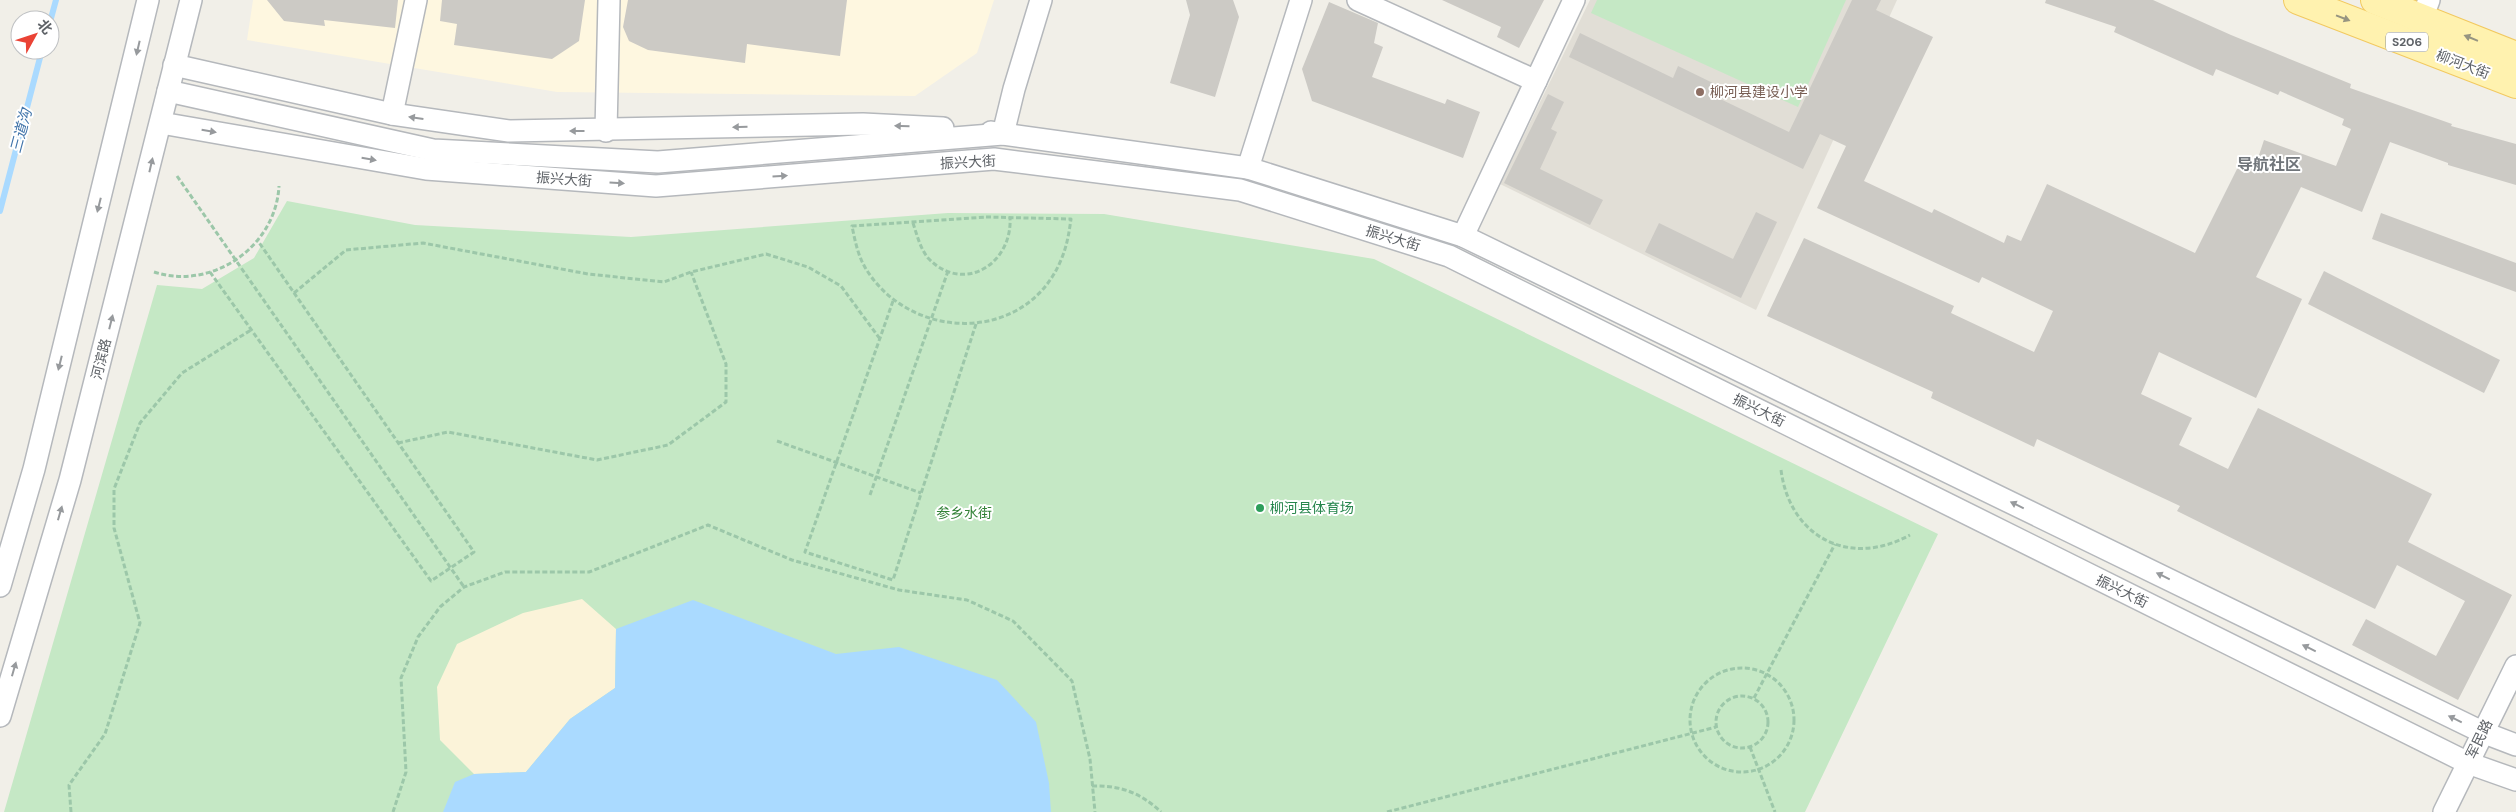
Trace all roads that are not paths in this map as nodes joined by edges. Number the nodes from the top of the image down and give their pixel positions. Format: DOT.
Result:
graph roads {
  1 [pos="148,0"];
  2 [pos="191,0"];
  3 [pos="416,0"];
  4 [pos="609,0"];
  5 [pos="1041,0"];
  6 [pos="1301,0"];
  7 [pos="1358,0"];
  8 [pos="1574,0"];
  9 [pos="2298,0"];
  10 [pos="2375,0"];
  11 [pos="2425,9"];
  12 [pos="2412,44"];
  13 [pos="2516,56"];
  14 [pos="174,65"];
  15 [pos="1536,81"];
  16 [pos="2516,84"];
  17 [pos="168,91"];
  18 [pos="392,114"];
  19 [pos="161,123"];
  20 [pos="606,131"];
  21 [pos="1003,134"];
  22 [pos="1248,168"];
  23 [pos="1464,236"];
  24 [pos="0,586"];
  25 [pos="2516,666"];
  26 [pos="0,716"];
  27 [pos="2482,732"];
  28 [pos="2516,745"];
  29 [pos="2468,763"];
  30 [pos="2516,780"];
  31 [pos="2444,812"];
  1 -- 24 [label="street, one-way"];
  2 -- 14 [label="street, 河滨路"];
  3 -- 18 [label="street"];
  4 -- 20 [label="street"];
  5 -- 21 [label="street"];
  6 -- 22 [label="street"];
  7 -- 15 [label="street"];
  8 -- 15 [label="street"];
  9 -- 12 [label="main road, 柳河大街 / S206, one-way"];
  10 -- 11 [label="main road, 柳河大街 / S206"];
  11 -- 12 [label="street"];
  13 -- 11 [label="main road, 柳河大街 / S206, one-way"];
  12 -- 16 [label="main road, 柳河大街 / S206"];
  14 -- 17 [label="street, 河滨路"];
  14 -- 18 [label="street"];
  15 -- 23 [label="street"];
  17 -- 19 [label="street, 河滨路"];
  17 -- 21 [label="street, 振兴大街"];
  20 -- 18 [label="street, one-way"];
  26 -- 19 [label="street, 河滨路, one-way"];
  19 -- 29 [label="street, 振兴大街, one-way"];
  21 -- 20 [label="street, one-way"];
  21 -- 22 [label="street, 振兴大街"];
  22 -- 23 [label="street, 振兴大街"];
  27 -- 23 [label="street, 振兴大街, one-way"];
  25 -- 27 [label="street, 军民路"];
  27 -- 28 [label="street, 振兴大街"];
  27 -- 29 [label="street, 军民路"];
  29 -- 30 [label="street, 振兴大街"];
  29 -- 31 [label="street, 军民路"];
}
